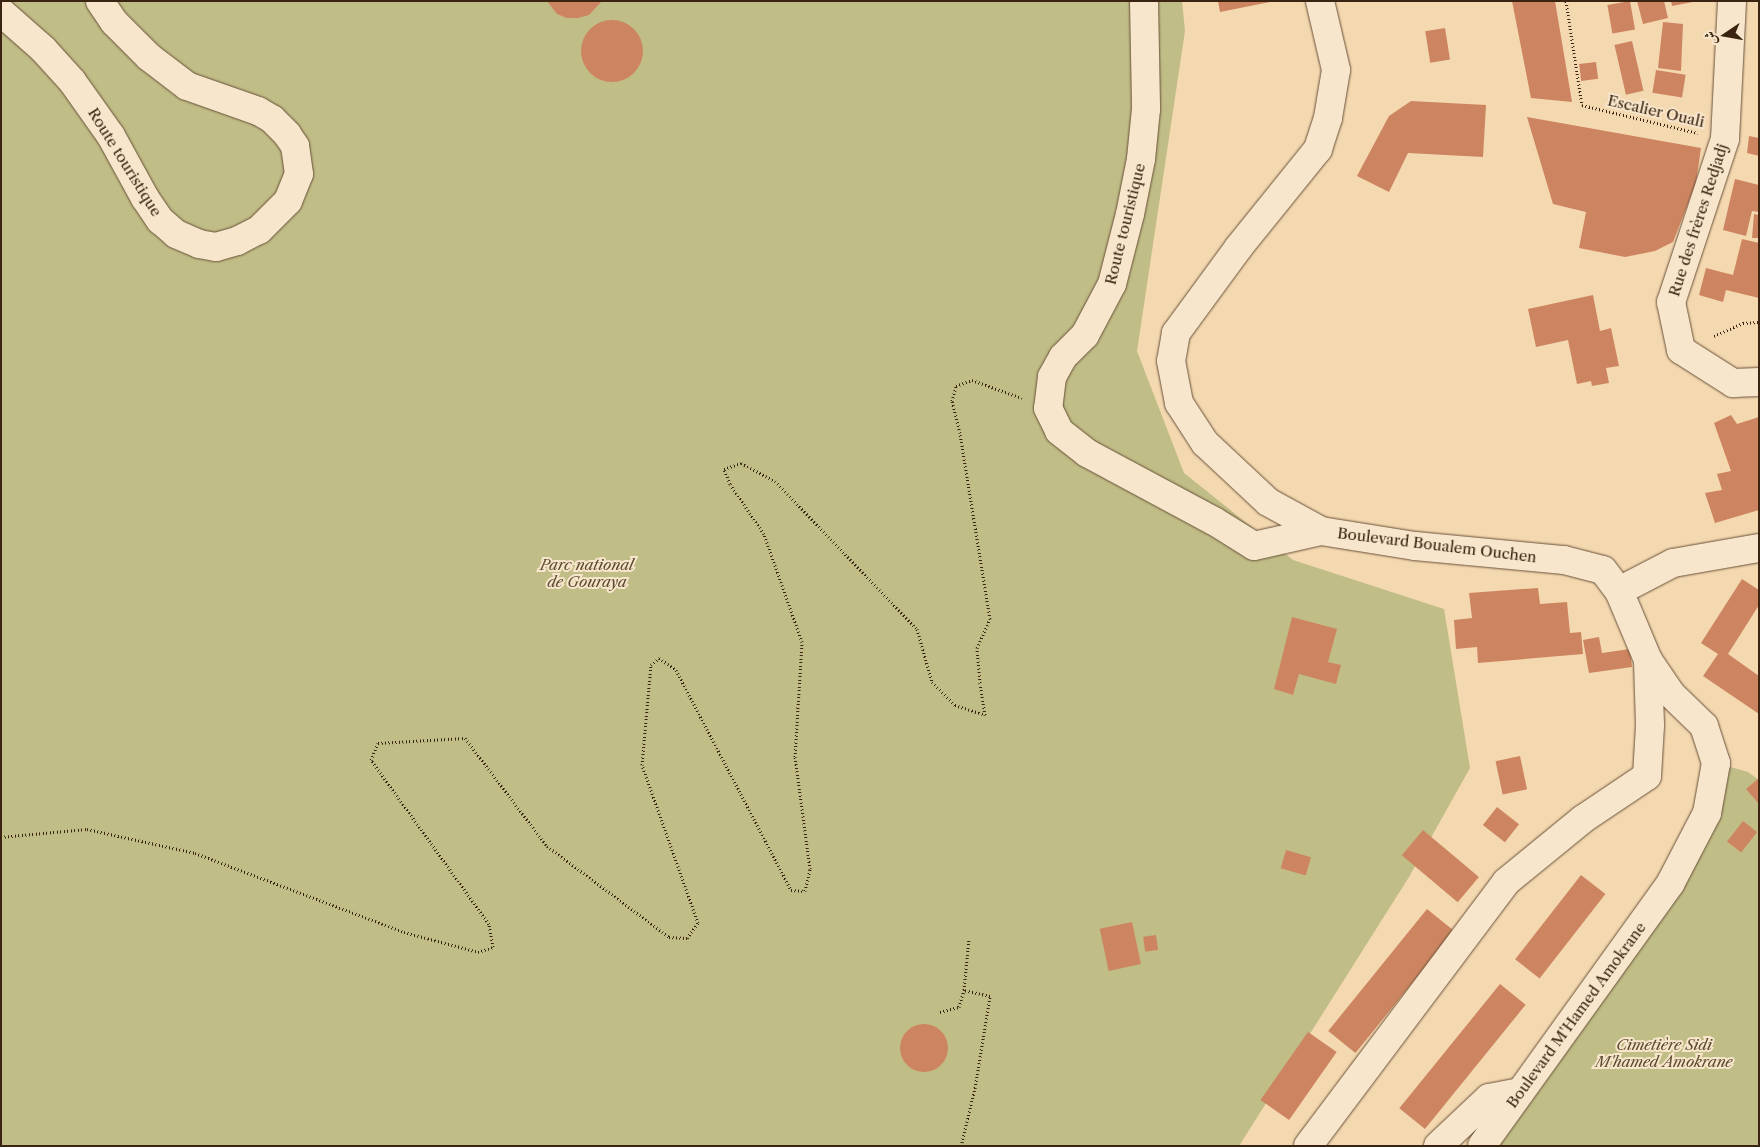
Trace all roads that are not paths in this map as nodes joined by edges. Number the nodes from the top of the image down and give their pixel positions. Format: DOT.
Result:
graph roads {
  1 [pos="100,1"];
  2 [pos="1144,1"];
  3 [pos="1320,1"];
  4 [pos="1732,1"];
  5 [pos="1,12"];
  6 [pos="1759,382"];
  7 [pos="1322,531"];
  8 [pos="1759,548"];
  9 [pos="1619,591"];
  10 [pos="1648,660"];
  11 [pos="1670,884"];
  12 [pos="1520,1092"];
  13 [pos="1308,1146"];
  14 [pos="1438,1146"];
  15 [pos="1482,1146"];
  1 -- 5 [label="street, Route touristique"];
  2 -- 7 [label="street, Route touristique"];
  3 -- 7 [label="street, Boulevard Boualem Ouchen"];
  4 -- 6 [label="street, Rue des frères Redjadj"];
  7 -- 9 [label="street, Boulevard Boualem Ouchen"];
  8 -- 9 [label="street"];
  9 -- 10 [label="street, Boulevard Boualem Ouchen"];
  10 -- 11 [label="street, Boulevard Boualem Ouchen"];
  10 -- 13 [label="street"];
  11 -- 12 [label="street, Boulevard M'Hamed Amokrane"];
  12 -- 14 [label="street"];
  12 -- 15 [label="street, Boulevard M'Hamed Amokrane"];
}
